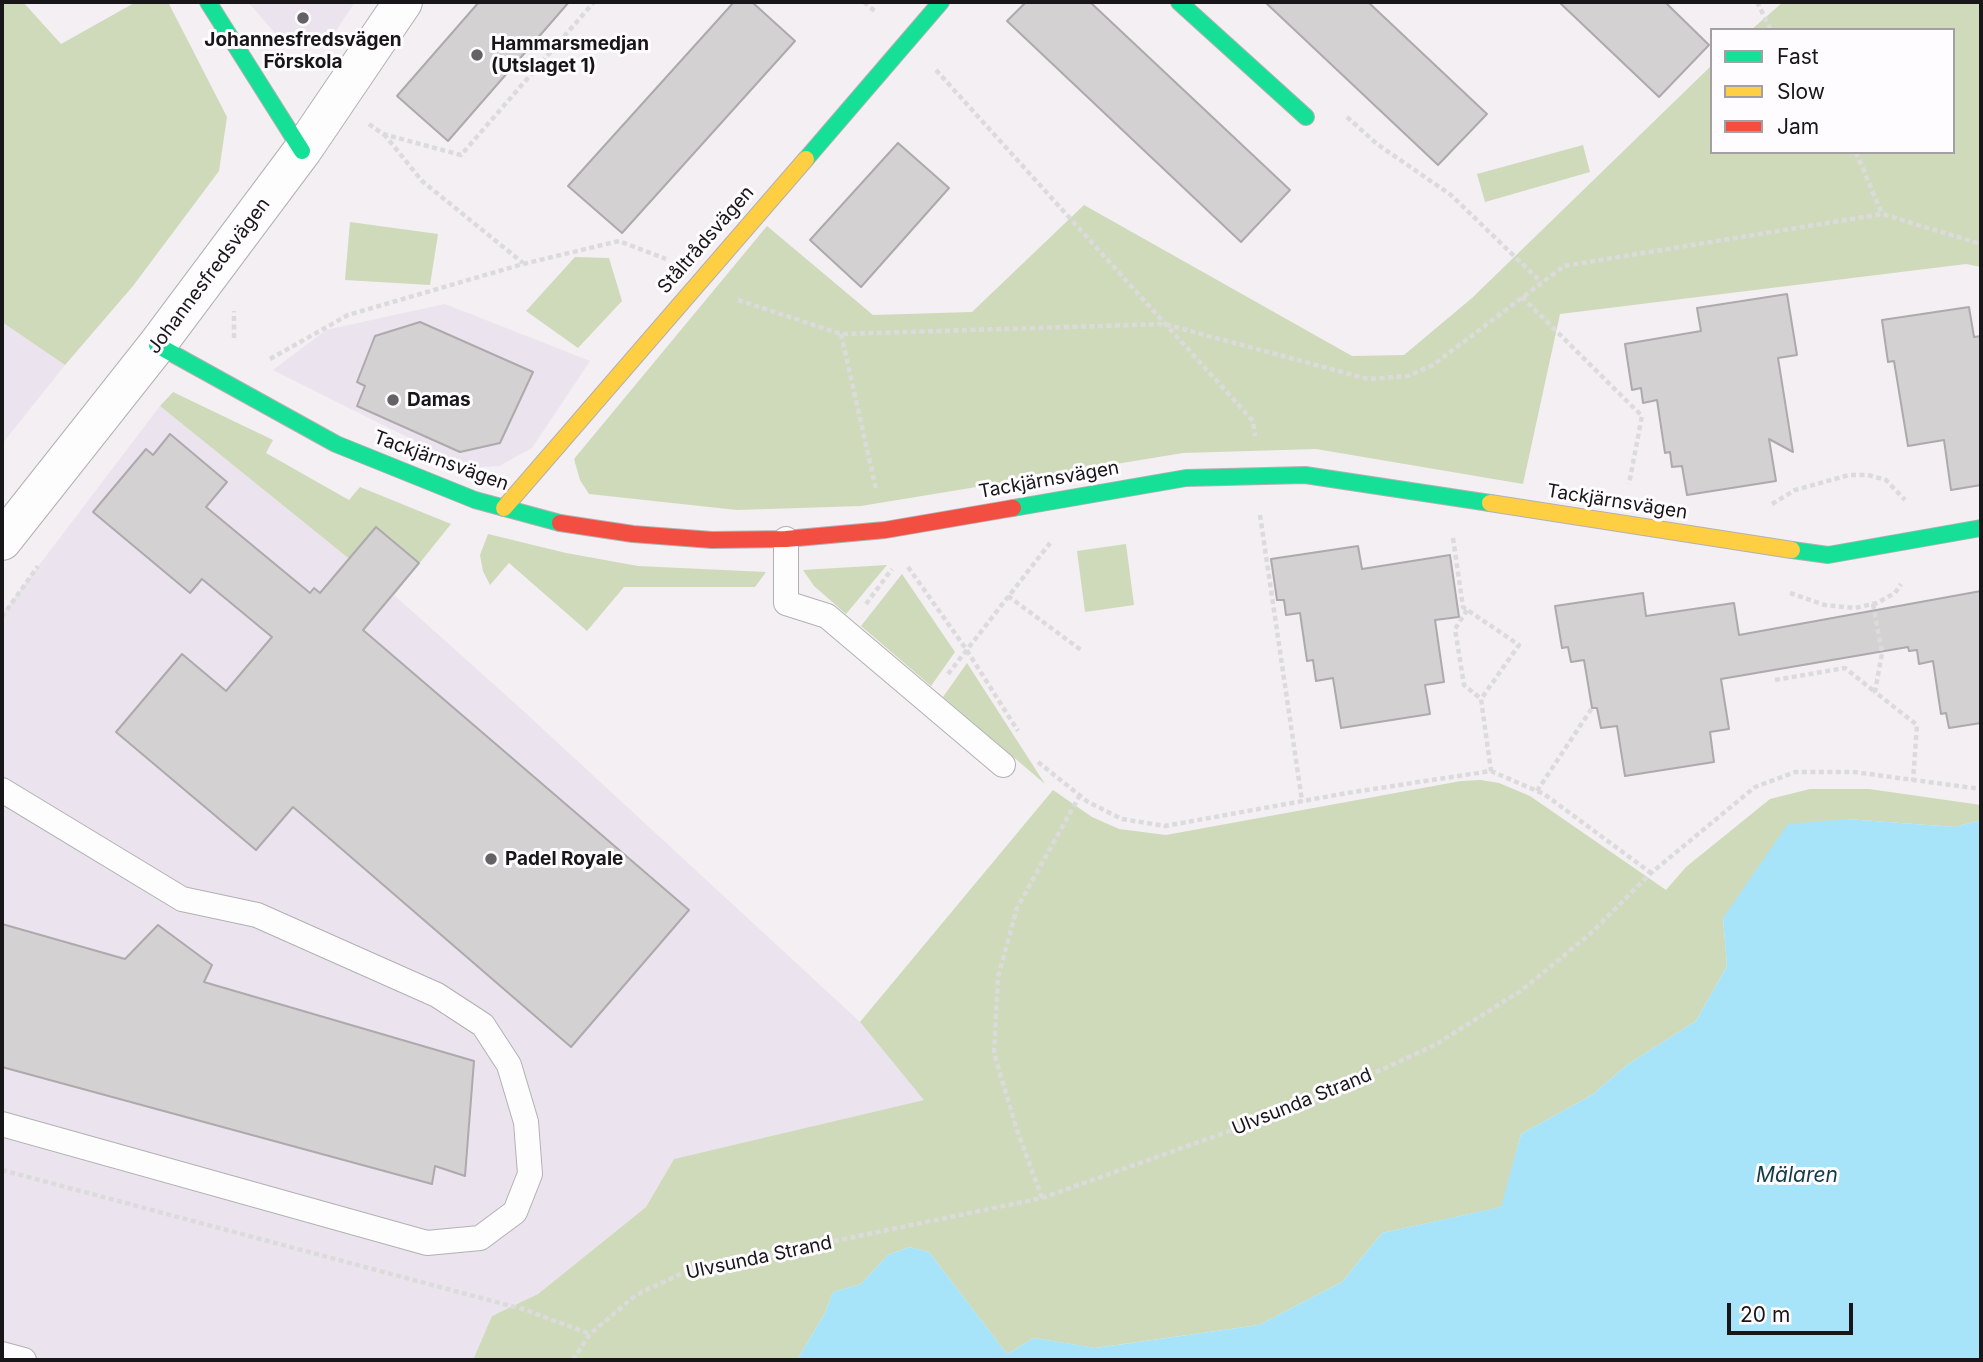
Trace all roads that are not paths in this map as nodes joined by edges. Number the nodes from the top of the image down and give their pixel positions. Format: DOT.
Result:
graph roads {
  1 [pos="208,2"];
  2 [pos="403,2"];
  3 [pos="941,2"];
  4 [pos="1179,2"];
  5 [pos="1306,117"];
  6 [pos="302,151"];
  7 [pos="158,345"];
  8 [pos="504,508"];
  9 [pos="1981,528"];
  10 [pos="786,539"];
  11 [pos="2,541"];
  12 [pos="1003,765"];
  13 [pos="2,790"];
  14 [pos="2,1124"];
  15 [pos="2,1354"];
  16 [pos="24,1360"];
  1 -- 6 [label="street"];
  2 -- 6 [label="street, Johannesfredsvägen"];
  3 -- 8 [label="street, Ståltrådsvägen"];
  4 -- 5 [label="street"];
  6 -- 7 [label="street, Johannesfredsvägen"];
  7 -- 8 [label="street, Tackjärnsvägen"];
  7 -- 11 [label="street, Johannesfredsvägen"];
  8 -- 10 [label="street, Tackjärnsvägen"];
  9 -- 10 [label="street, Tackjärnsvägen"];
  10 -- 12 [label="lane"];
  13 -- 14 [label="lane"];
  15 -- 16 [label="lane"];
}
